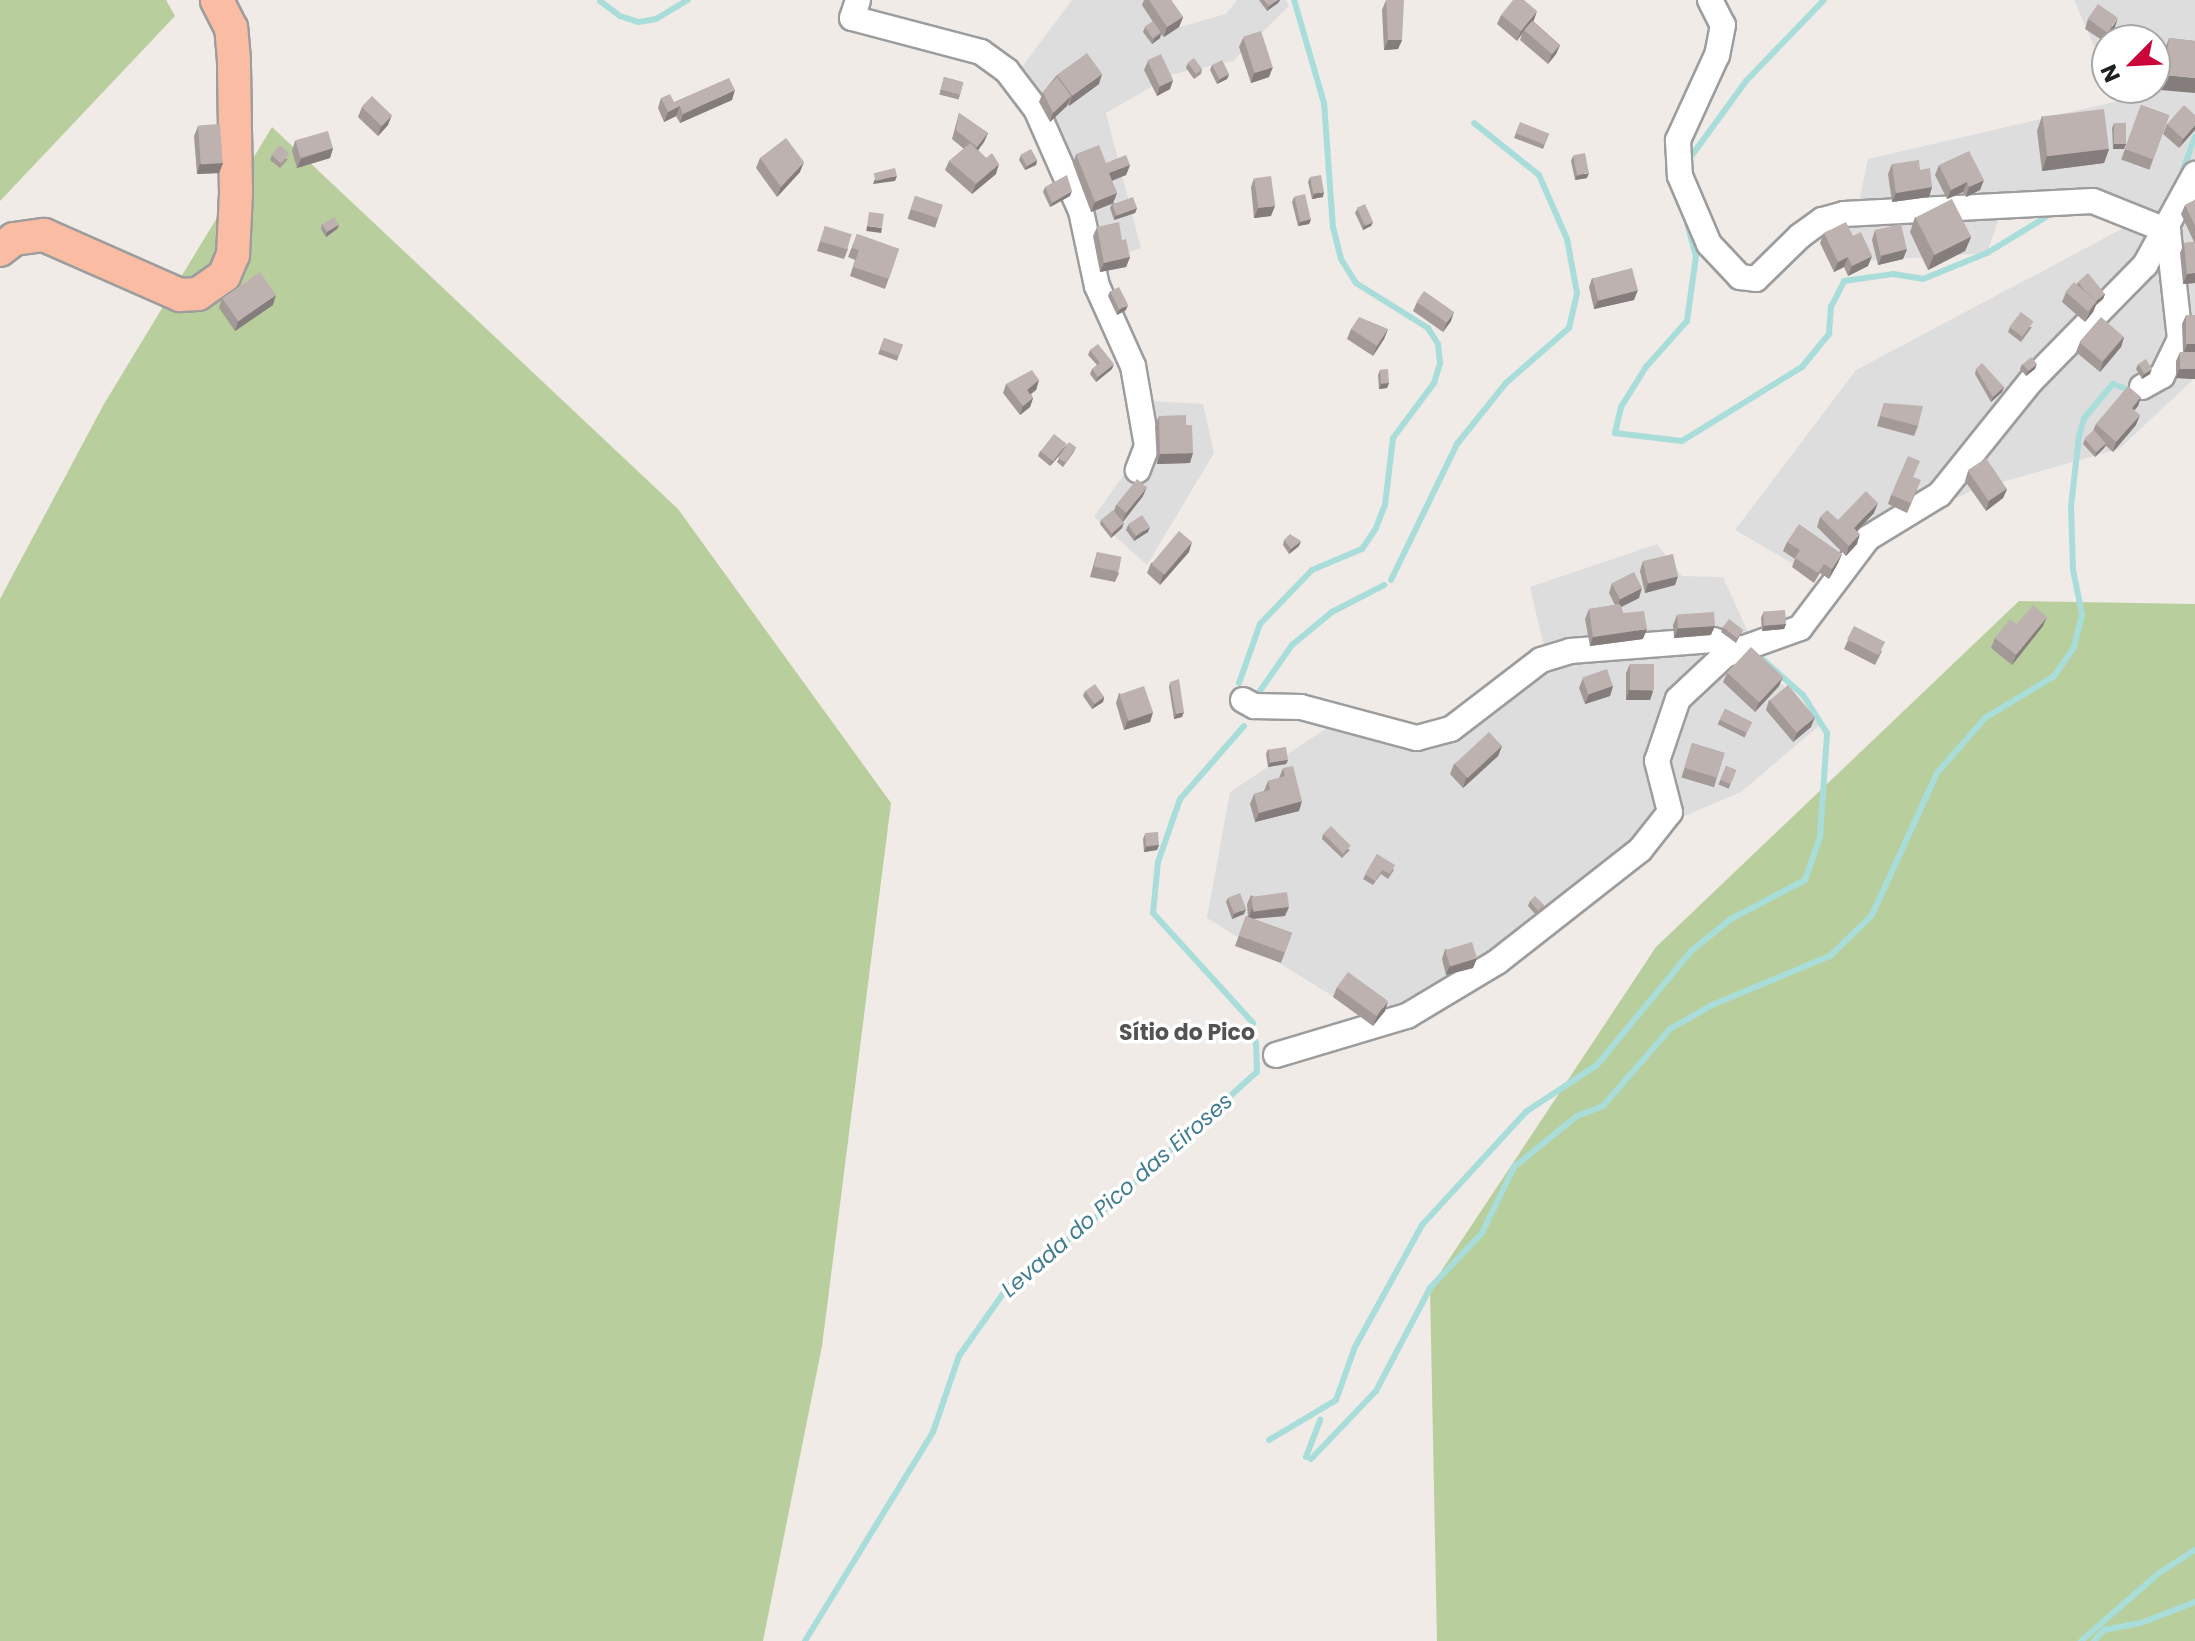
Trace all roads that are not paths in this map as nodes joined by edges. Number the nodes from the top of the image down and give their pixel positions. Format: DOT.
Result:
graph roads {
  1 [pos="217,0"];
  2 [pos="858,0"];
  3 [pos="1710,0"];
  4 [pos="2195,174"];
  5 [pos="2168,231"];
  6 [pos="0,250"];
  7 [pos="2142,387"];
  8 [pos="1138,470"];
  9 [pos="1740,649"];
  10 [pos="1243,700"];
  11 [pos="1276,1055"];
  1 -- 6 [label="main road"];
  2 -- 8 [label="street"];
  3 -- 5 [label="street"];
  4 -- 5 [label="street"];
  5 -- 7 [label="street"];
  5 -- 9 [label="street"];
  9 -- 10 [label="street"];
  9 -- 11 [label="street"];
}
